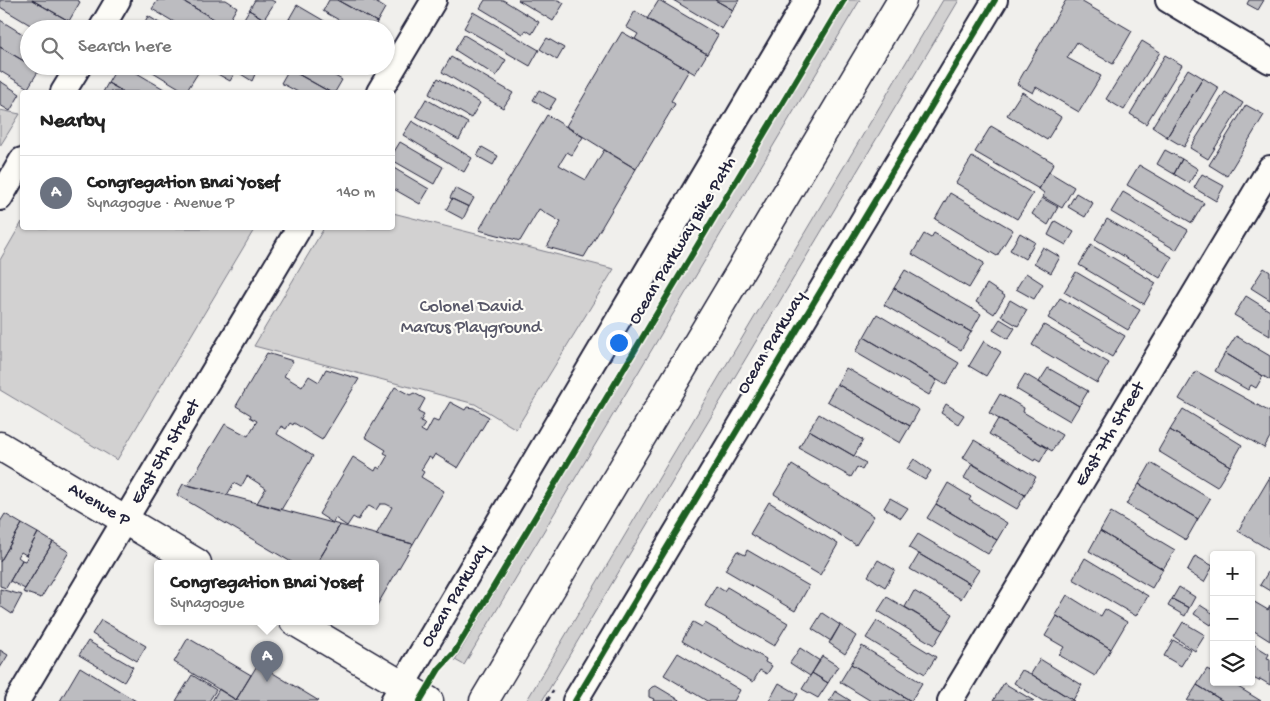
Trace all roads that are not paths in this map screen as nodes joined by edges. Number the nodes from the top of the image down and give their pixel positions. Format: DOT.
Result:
graph roads {
  1 [pos="118,0"];
  2 [pos="434,0"];
  3 [pos="807,0"];
  4 [pos="902,0"];
  5 [pos="995,0"];
  6 [pos="1168,0"];
  7 [pos="106,20"];
  8 [pos="1270,61"];
  9 [pos="395,65"];
  10 [pos="73,75"];
  11 [pos="389,75"];
  12 [pos="64,90"];
  13 [pos="380,90"];
  14 [pos="20,163"];
  15 [pos="1270,168"];
  16 [pos="0,198"];
  17 [pos="298,230"];
  18 [pos="0,446"];
  19 [pos="125,520"];
  20 [pos="193,560"];
  21 [pos="300,625"];
  22 [pos="398,693"];
  23 [pos="17,701"];
  24 [pos="428,701"];
  25 [pos="484,701"];
  26 [pos="575,701"];
  27 [pos="950,701"];
  1 -- 7 [label="street"];
  2 -- 9 [label="street"];
  3 -- 22 [label="street, Ocean Parkway"];
  4 -- 25 [label="main road"];
  5 -- 26 [label="street, Ocean Parkway"];
  6 -- 8 [label="street"];
  10 -- 12 [label="street"];
  11 -- 13 [label="street"];
  14 -- 16 [label="street"];
  15 -- 27 [label="street, East 7th Street"];
  17 -- 19 [label="street, East 5th Street"];
  18 -- 19 [label="main road, Avenue P"];
  19 -- 20 [label="main road, Avenue P"];
  19 -- 23 [label="street, East 5th Street"];
  21 -- 22 [label="main road"];
  22 -- 24 [label="main road"];
}
